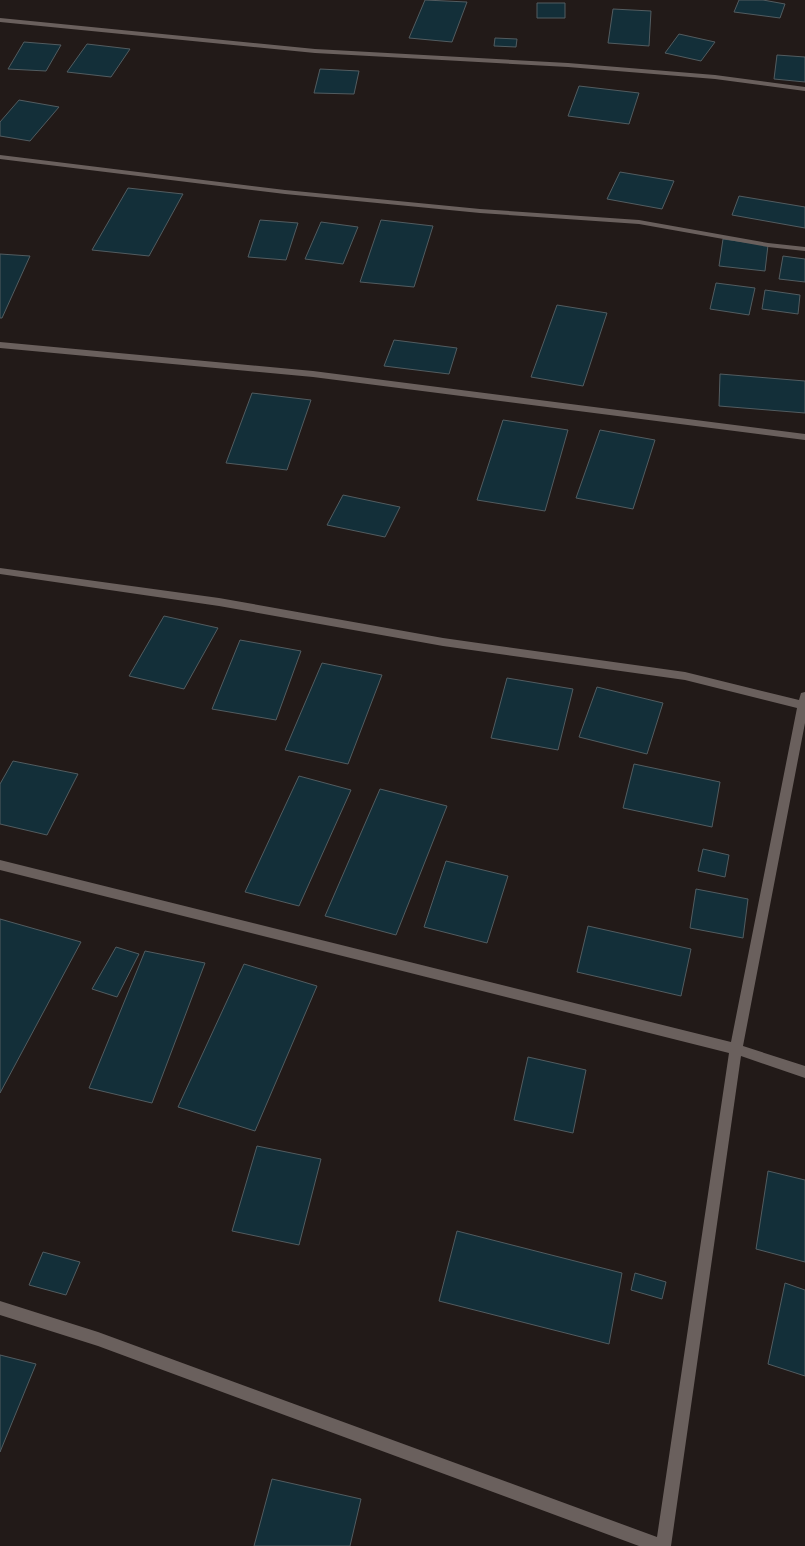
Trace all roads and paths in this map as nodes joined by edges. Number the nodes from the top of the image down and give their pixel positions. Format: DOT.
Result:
graph roads {
  1 [pos="0,20"];
  2 [pos="805,89"];
  3 [pos="0,157"];
  4 [pos="805,249"];
  5 [pos="0,345"];
  6 [pos="805,437"];
  7 [pos="0,571"];
  8 [pos="804,702"];
  9 [pos="0,865"];
  10 [pos="736,1049"];
  11 [pos="805,1072"];
  12 [pos="0,1308"];
  13 [pos="660,1546"];
  14 [pos="663,1546"];
  1 -- 2 [label="street"];
  3 -- 4 [label="street"];
  5 -- 6 [label="street"];
  7 -- 8 [label="street"];
  8 -- 10 [label="street"];
  9 -- 10 [label="street"];
  10 -- 11 [label="street"];
  10 -- 14 [label="street"];
  12 -- 13 [label="street"];
}
